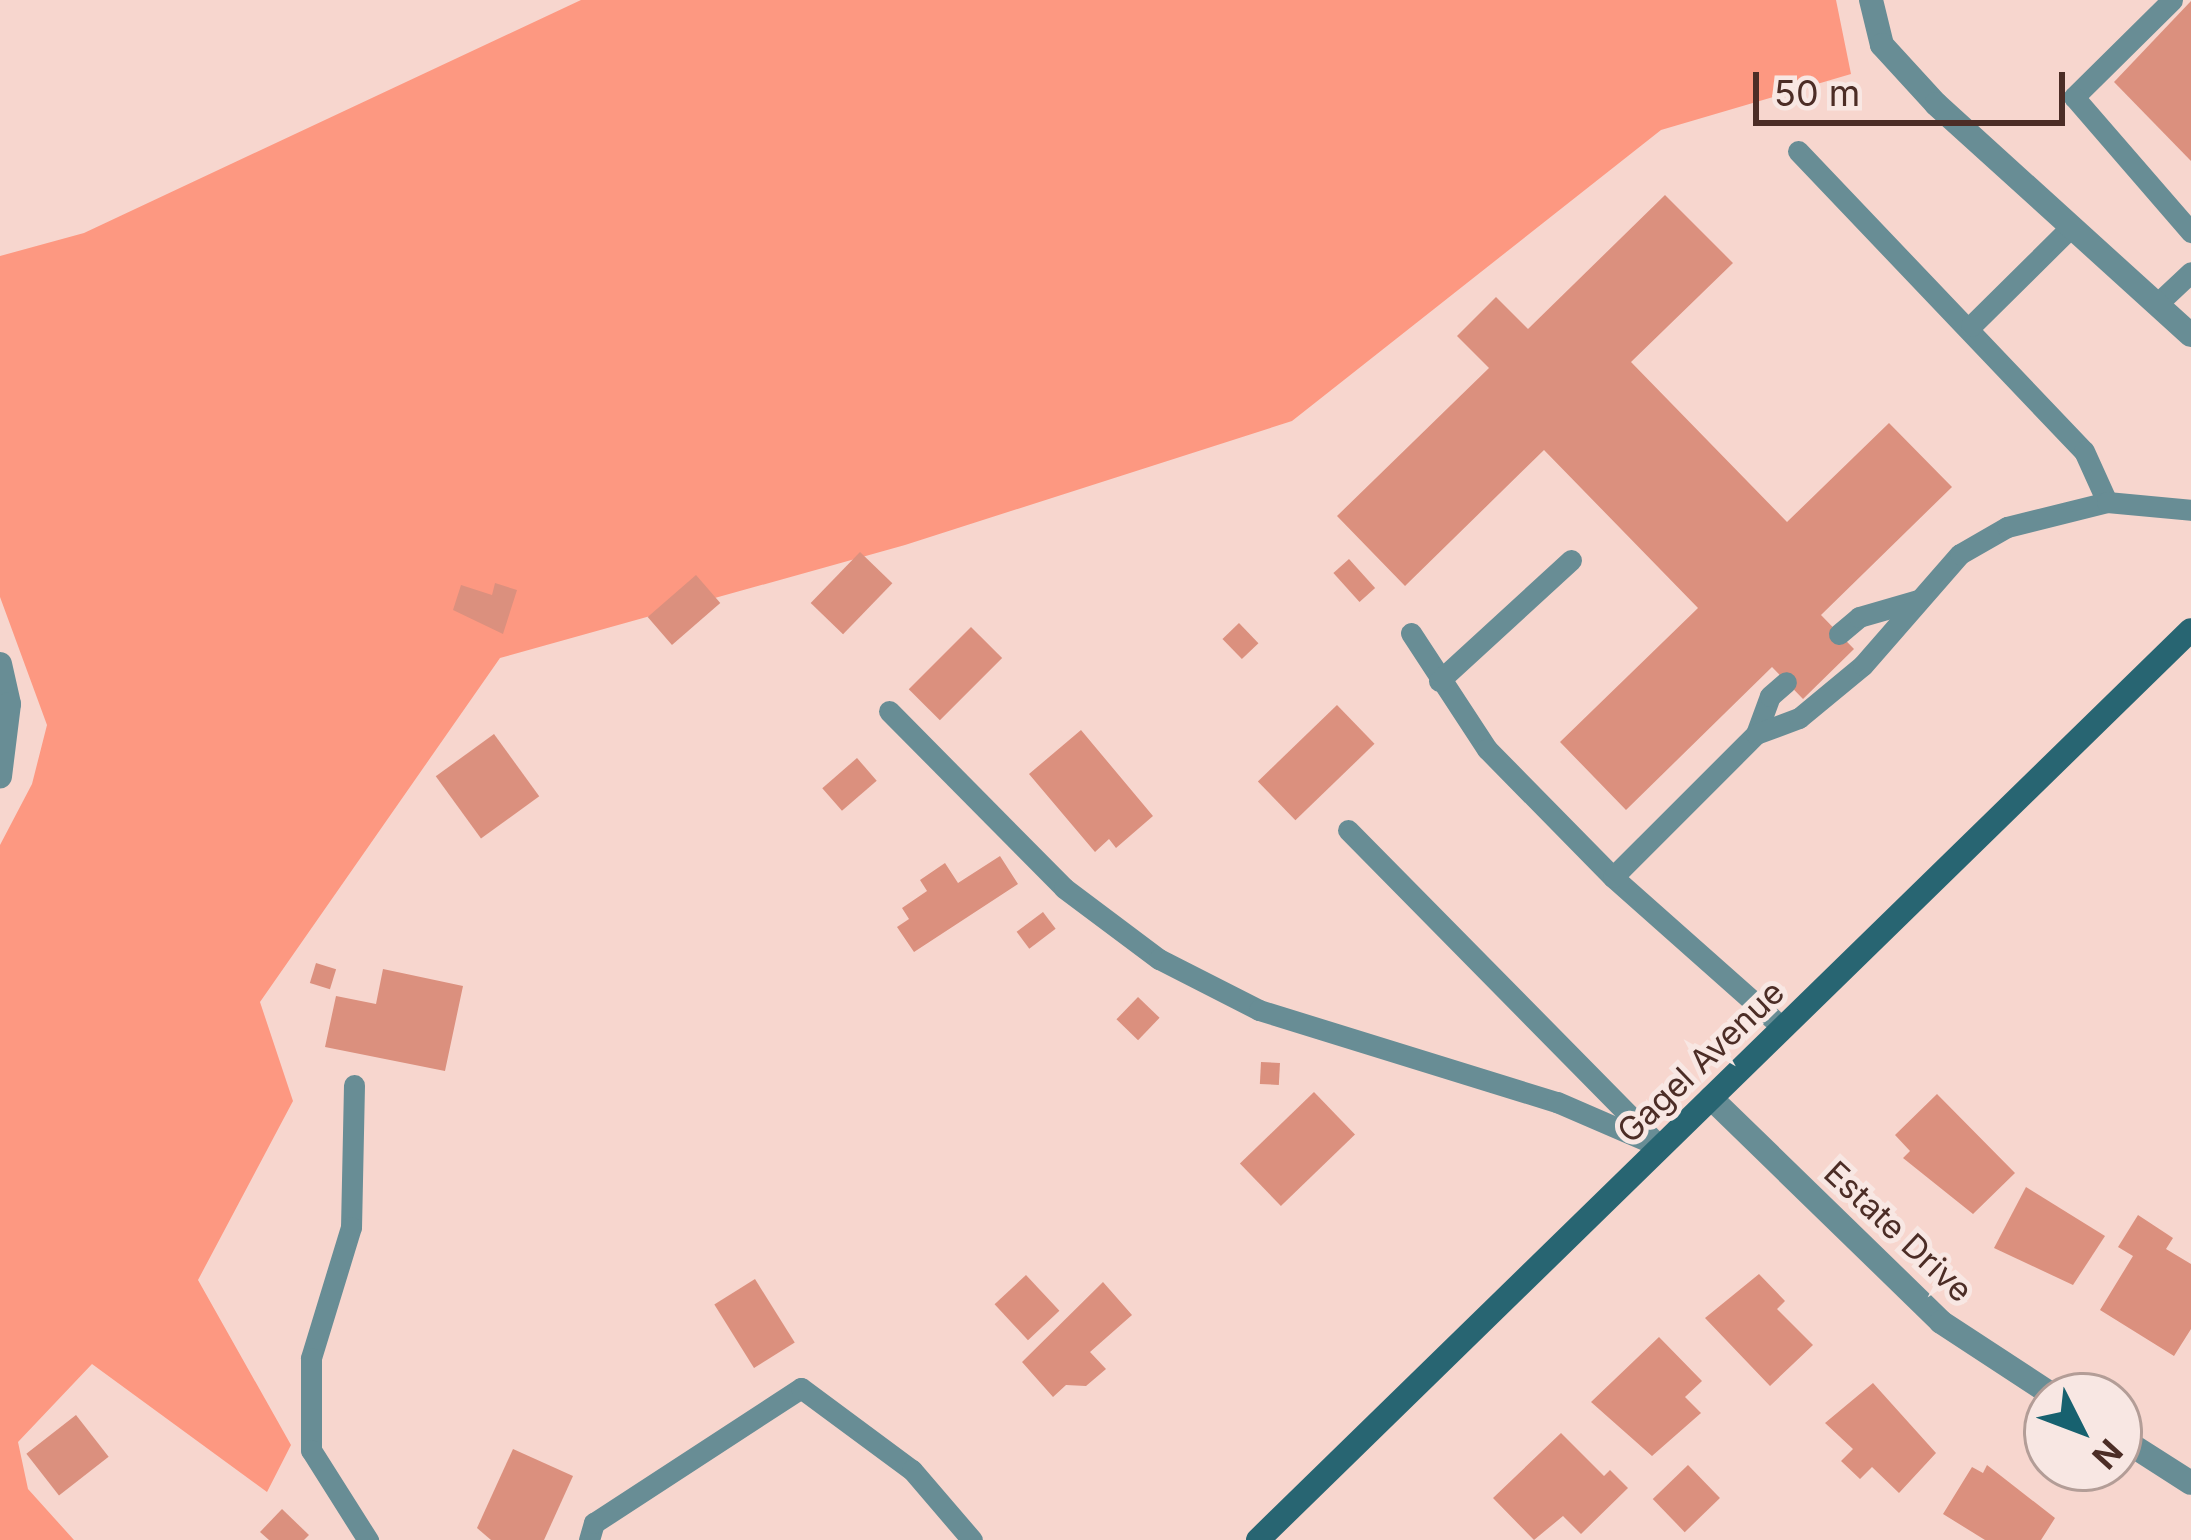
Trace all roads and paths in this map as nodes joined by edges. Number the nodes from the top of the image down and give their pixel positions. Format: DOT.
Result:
graph roads {
  1 [pos="1871,0"];
  2 [pos="2172,0"];
  3 [pos="1798,151"];
  4 [pos="2071,227"];
  5 [pos="2191,232"];
  6 [pos="2191,272"];
  7 [pos="2158,303"];
  8 [pos="1971,326"];
  9 [pos="2191,335"];
  10 [pos="2107,502"];
  11 [pos="2191,510"];
  12 [pos="1570,560"];
  13 [pos="1919,600"];
  14 [pos="2191,631"];
  15 [pos="1411,633"];
  16 [pos="1839,634"];
  17 [pos="0,664"];
  18 [pos="1439,681"];
  19 [pos="1786,682"];
  20 [pos="889,711"];
  21 [pos="1756,734"];
  22 [pos="0,776"];
  23 [pos="1348,830"];
  24 [pos="1613,877"];
  25 [pos="1784,1028"];
  26 [pos="354,1084"];
  27 [pos="1711,1098"];
  28 [pos="1660,1147"];
  29 [pos="2023,1376"];
  30 [pos="2143,1452"];
  31 [pos="2191,1483"];
  32 [pos="368,1540"];
  33 [pos="589,1540"];
  34 [pos="972,1540"];
  35 [pos="1258,1540"];
  1 -- 4 [label="street"];
  2 -- 5 [label="lane"];
  3 -- 8 [label="lane"];
  4 -- 7 [label="street"];
  4 -- 8 [label="lane"];
  6 -- 7 [label="lane"];
  7 -- 9 [label="street"];
  8 -- 10 [label="lane"];
  10 -- 11 [label="lane"];
  10 -- 13 [label="lane"];
  12 -- 18 [label="lane"];
  13 -- 16 [label="lane"];
  13 -- 21 [label="lane"];
  14 -- 25 [label="street, Gagel Avenue"];
  15 -- 18 [label="lane"];
  17 -- 22 [label="street"];
  18 -- 24 [label="lane"];
  19 -- 21 [label="lane"];
  20 -- 28 [label="lane"];
  21 -- 24 [label="lane"];
  23 -- 28 [label="lane"];
  24 -- 25 [label="lane"];
  25 -- 27 [label="street, Gagel Avenue"];
  26 -- 32 [label="lane"];
  27 -- 28 [label="street, Gagel Avenue"];
  27 -- 29 [label="street, Estate Drive"];
  28 -- 35 [label="street, Gagel Avenue"];
  30 -- 31 [label="street"];
  33 -- 34 [label="lane"];
}
